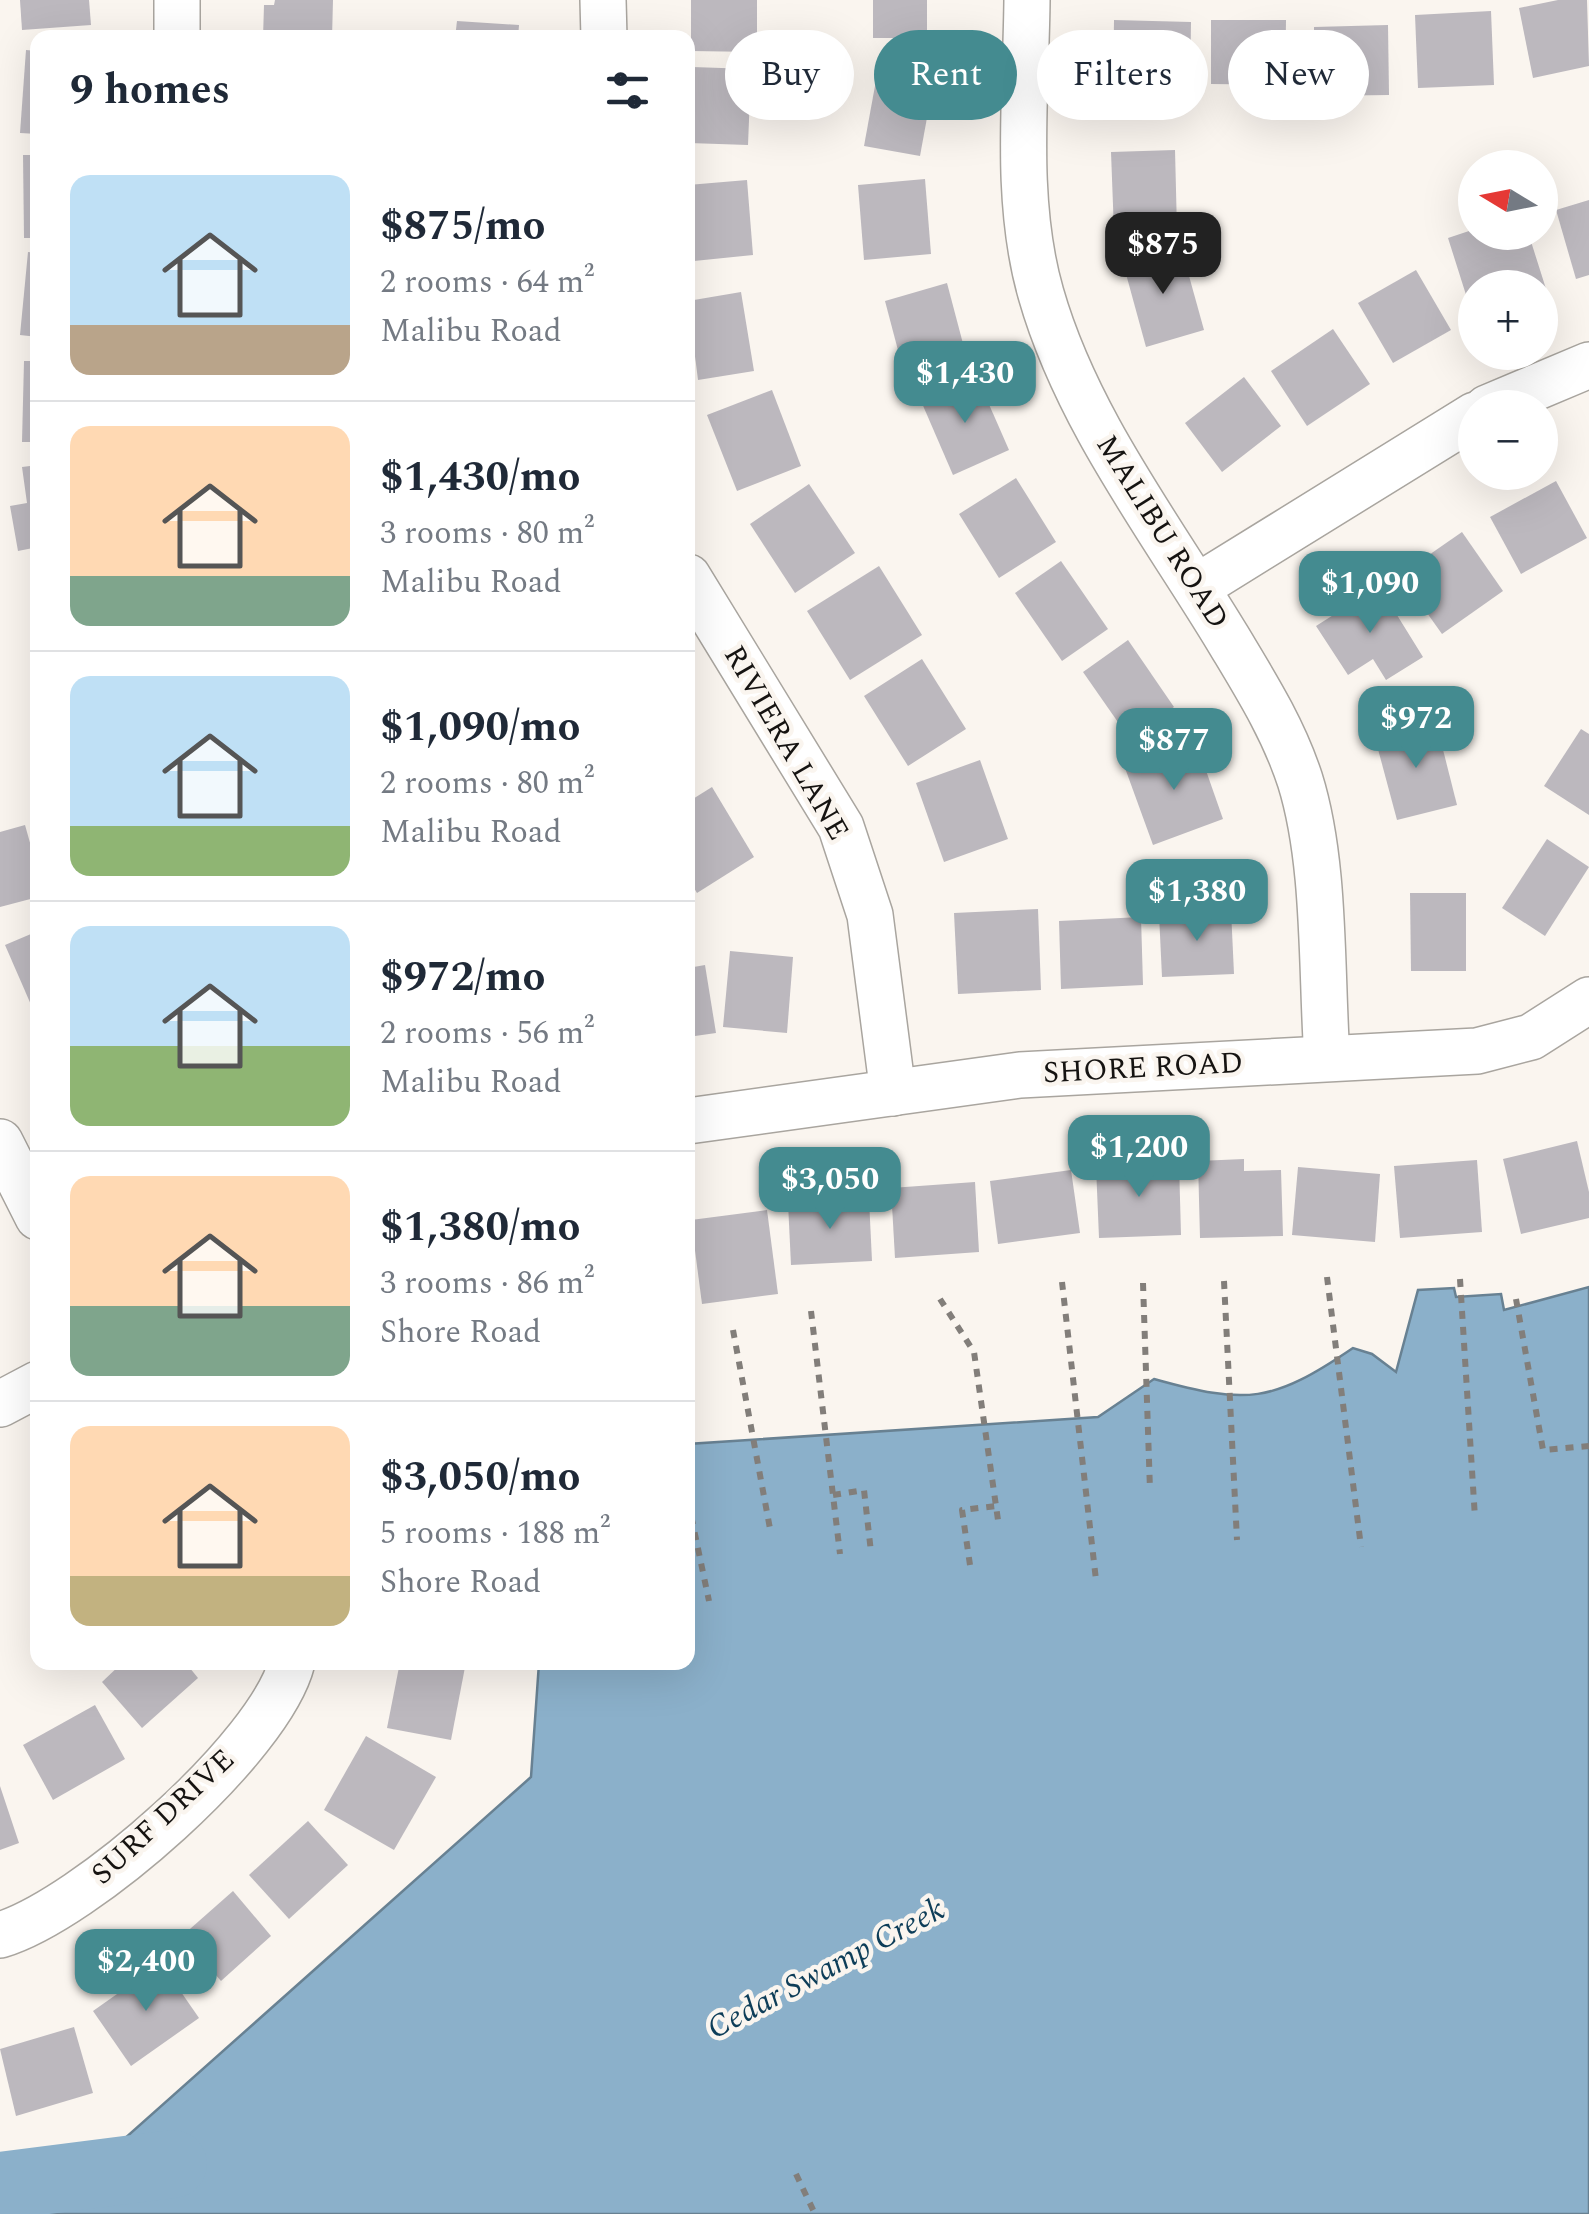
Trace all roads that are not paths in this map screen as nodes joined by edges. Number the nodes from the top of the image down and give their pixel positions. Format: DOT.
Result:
graph roads {
  1 [pos="177,0"];
  2 [pos="603,0"];
  3 [pos="1027,0"];
  4 [pos="176,30"];
  5 [pos="604,30"];
  6 [pos="1589,365"];
  7 [pos="1529,390"];
  8 [pos="1458,425"];
  9 [pos="1196,587"];
  10 [pos="695,588"];
  11 [pos="1589,1000"];
  12 [pos="1327,1058"];
  13 [pos="893,1093"];
  14 [pos="695,1120"];
  15 [pos="0,1142"];
  16 [pos="30,1201"];
  17 [pos="30,1388"];
  18 [pos="0,1404"];
  19 [pos="288,1670"];
  20 [pos="0,1935"];
  1 -- 4 [label="street"];
  2 -- 5 [label="street"];
  3 -- 9 [label="street, MALIBU ROAD"];
  6 -- 7 [label="street"];
  8 -- 9 [label="street"];
  9 -- 12 [label="street, MALIBU ROAD"];
  10 -- 13 [label="street, RIVIERA LANE"];
  11 -- 12 [label="street, SHORE ROAD"];
  12 -- 13 [label="street, SHORE ROAD"];
  13 -- 14 [label="street, SHORE ROAD"];
  15 -- 16 [label="street"];
  17 -- 18 [label="street"];
  19 -- 20 [label="street, SURF DRIVE"];
}
